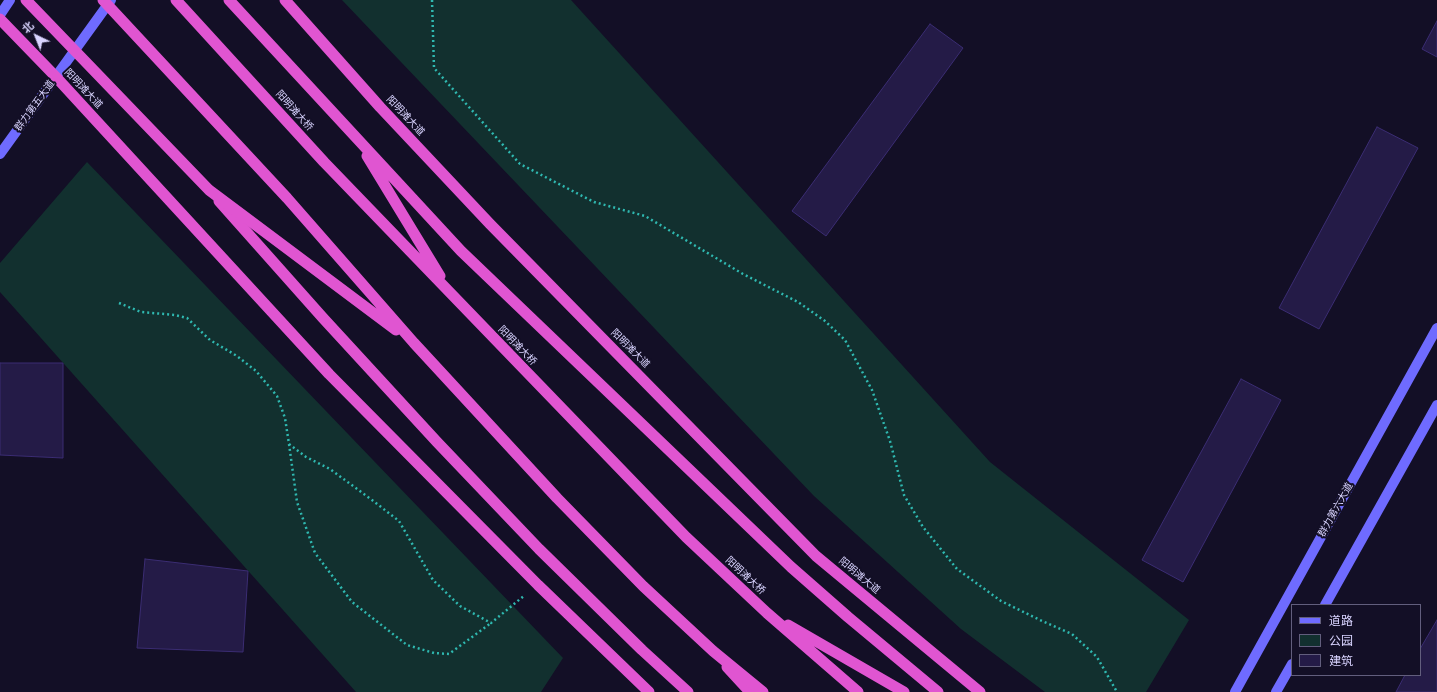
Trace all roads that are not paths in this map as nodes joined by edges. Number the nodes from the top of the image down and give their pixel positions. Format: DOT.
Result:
graph roads {
  1 [pos="10,0"];
  2 [pos="26,0"];
  3 [pos="102,0"];
  4 [pos="110,0"];
  5 [pos="176,0"];
  6 [pos="229,0"];
  7 [pos="285,0"];
  8 [pos="0,15"];
  9 [pos="0,19"];
  10 [pos="56,77"];
  11 [pos="354,134"];
  12 [pos="0,154"];
  13 [pos="209,190"];
  14 [pos="450,294"];
  15 [pos="1437,328"];
  16 [pos="414,343"];
  17 [pos="1437,406"];
  18 [pos="1326,604"];
  19 [pos="766,613"];
  20 [pos="714,652"];
  21 [pos="1291,666"];
  22 [pos="649,692"];
  23 [pos="688,692"];
  24 [pos="750,692"];
  25 [pos="763,692"];
  26 [pos="858,692"];
  27 [pos="904,692"];
  28 [pos="938,692"];
  29 [pos="980,692"];
  30 [pos="1235,692"];
  31 [pos="1276,692"];
  1 -- 8 [label="main road"];
  2 -- 13 [label="highway, bridge"];
  3 -- 16 [label="highway, bridge"];
  4 -- 10 [label="main road, 群力第五大道"];
  5 -- 14 [label="highway, 阳明滩大桥"];
  6 -- 11 [label="highway"];
  7 -- 29 [label="highway, 阳明滩大道"];
  9 -- 10 [label="highway, 阳明滩大道"];
  10 -- 12 [label="main road, 群力第五大道"];
  10 -- 22 [label="highway, 阳明滩大道"];
  11 -- 14 [label="highway"];
  11 -- 28 [label="highway"];
  13 -- 16 [label="highway, bridge"];
  13 -- 23 [label="highway, bridge"];
  14 -- 19 [label="highway, 阳明滩大桥"];
  15 -- 30 [label="main road, 群力第六大道"];
  16 -- 20 [label="highway, bridge"];
  17 -- 18 [label="main road"];
  19 -- 26 [label="highway, 阳明滩大桥"];
  19 -- 27 [label="highway"];
  20 -- 24 [label="highway, bridge"];
  20 -- 25 [label="highway, bridge"];
  21 -- 31 [label="main road"];
}
